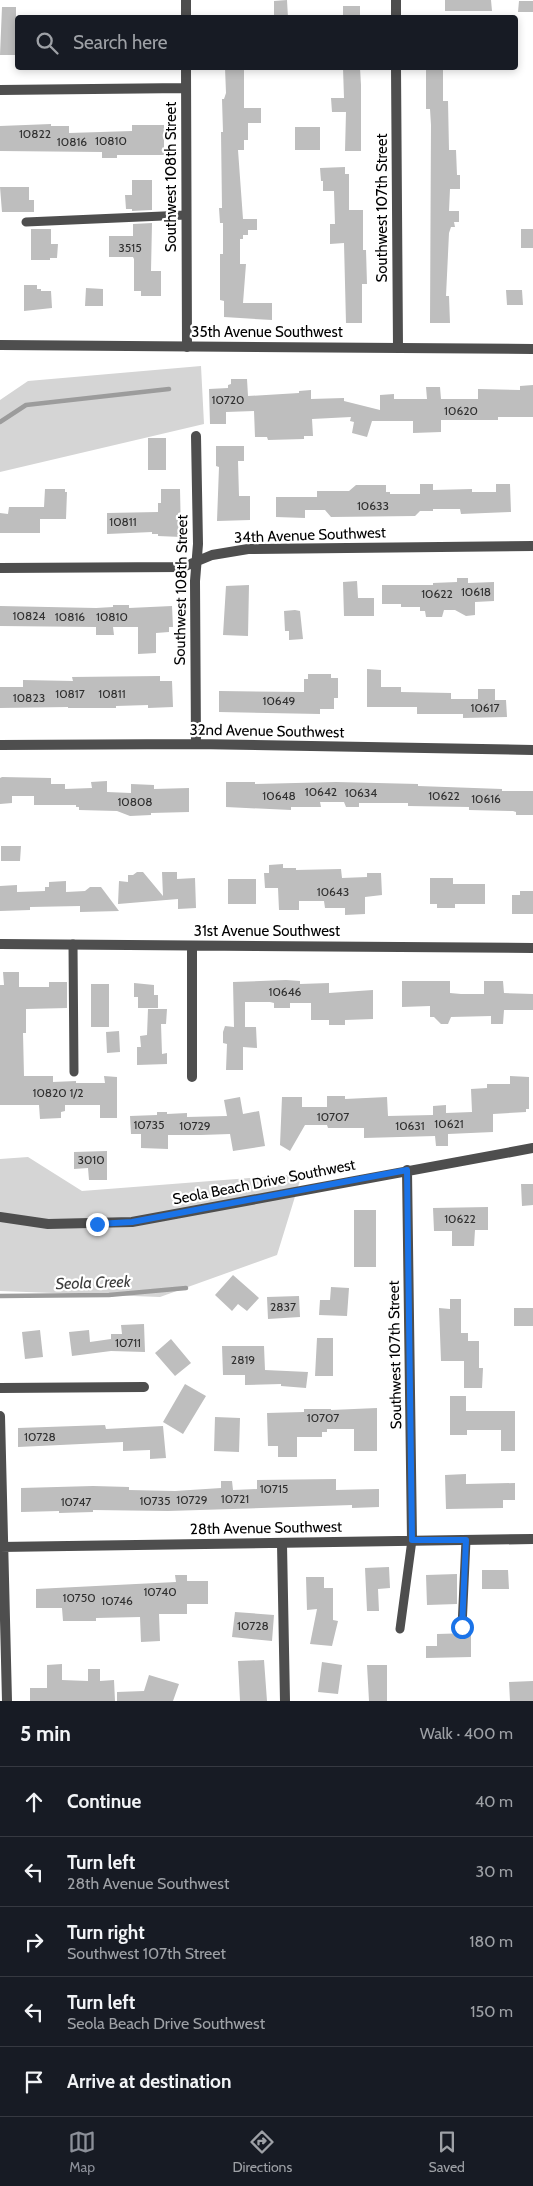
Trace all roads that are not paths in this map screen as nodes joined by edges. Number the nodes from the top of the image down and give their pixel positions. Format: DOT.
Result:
graph roads {
  1 [pos="186,0"];
  2 [pos="396,0"];
  3 [pos="186,15"];
  4 [pos="396,15"];
  5 [pos="186,70"];
  6 [pos="396,70"];
  7 [pos="186,88"];
  8 [pos="0,90"];
  9 [pos="186,215"];
  10 [pos="26,222"];
  11 [pos="0,345"];
  12 [pos="187,347"];
  13 [pos="398,348"];
  14 [pos="533,349"];
  15 [pos="196,436"];
  16 [pos="533,546"];
  17 [pos="196,561"];
  18 [pos="0,568"];
  19 [pos="196,744"];
  20 [pos="0,746"];
  21 [pos="533,750"];
  22 [pos="0,944"];
  23 [pos="73,944"];
  24 [pos="192,946"];
  25 [pos="533,948"];
  26 [pos="74,1072"];
  27 [pos="192,1077"];
  28 [pos="533,1148"];
  29 [pos="407,1170"];
  30 [pos="0,1216"];
  31 [pos="144,1387"];
  32 [pos="0,1388"];
  33 [pos="0,1416"];
  34 [pos="533,1539"];
  35 [pos="412,1540"];
  36 [pos="466,1540"];
  37 [pos="282,1544"];
  38 [pos="1,1547"];
  39 [pos="462,1627"];
  40 [pos="400,1629"];
  41 [pos="7,1701"];
  42 [pos="285,1701"];
  1 -- 3 [label="street"];
  2 -- 4 [label="street"];
  5 -- 7 [label="street, Southwest 108th Street"];
  6 -- 13 [label="street, Southwest 107th Street"];
  7 -- 8 [label="street"];
  7 -- 9 [label="street, Southwest 108th Street"];
  9 -- 10 [label="lane"];
  9 -- 12 [label="street, Southwest 108th Street"];
  11 -- 12 [label="street, 35th Avenue Southwest"];
  12 -- 13 [label="street, 35th Avenue Southwest"];
  13 -- 14 [label="street, 35th Avenue Southwest"];
  15 -- 17 [label="street, Southwest 108th Street"];
  16 -- 17 [label="street, 34th Avenue Southwest"];
  17 -- 18 [label="street, 34th Avenue Southwest"];
  17 -- 19 [label="street, Southwest 108th Street"];
  19 -- 20 [label="street, 32nd Avenue Southwest"];
  19 -- 21 [label="street, 32nd Avenue Southwest"];
  22 -- 23 [label="street, 31st Avenue Southwest"];
  23 -- 24 [label="street, 31st Avenue Southwest"];
  23 -- 26 [label="lane"];
  24 -- 25 [label="street, 31st Avenue Southwest"];
  24 -- 27 [label="street"];
  28 -- 29 [label="street, Seola Beach Drive Southwest"];
  29 -- 30 [label="street, Seola Beach Drive Southwest"];
  29 -- 35 [label="street, Southwest 107th Street"];
  31 -- 32 [label="street"];
  33 -- 38 [label="street"];
  34 -- 36 [label="street, 28th Avenue Southwest"];
  35 -- 36 [label="street, 28th Avenue Southwest"];
  35 -- 37 [label="street, 28th Avenue Southwest"];
  35 -- 40 [label="lane"];
  36 -- 39 [label="lane"];
  37 -- 38 [label="street, 28th Avenue Southwest"];
  37 -- 42 [label="street"];
  38 -- 41 [label="street"];
}
